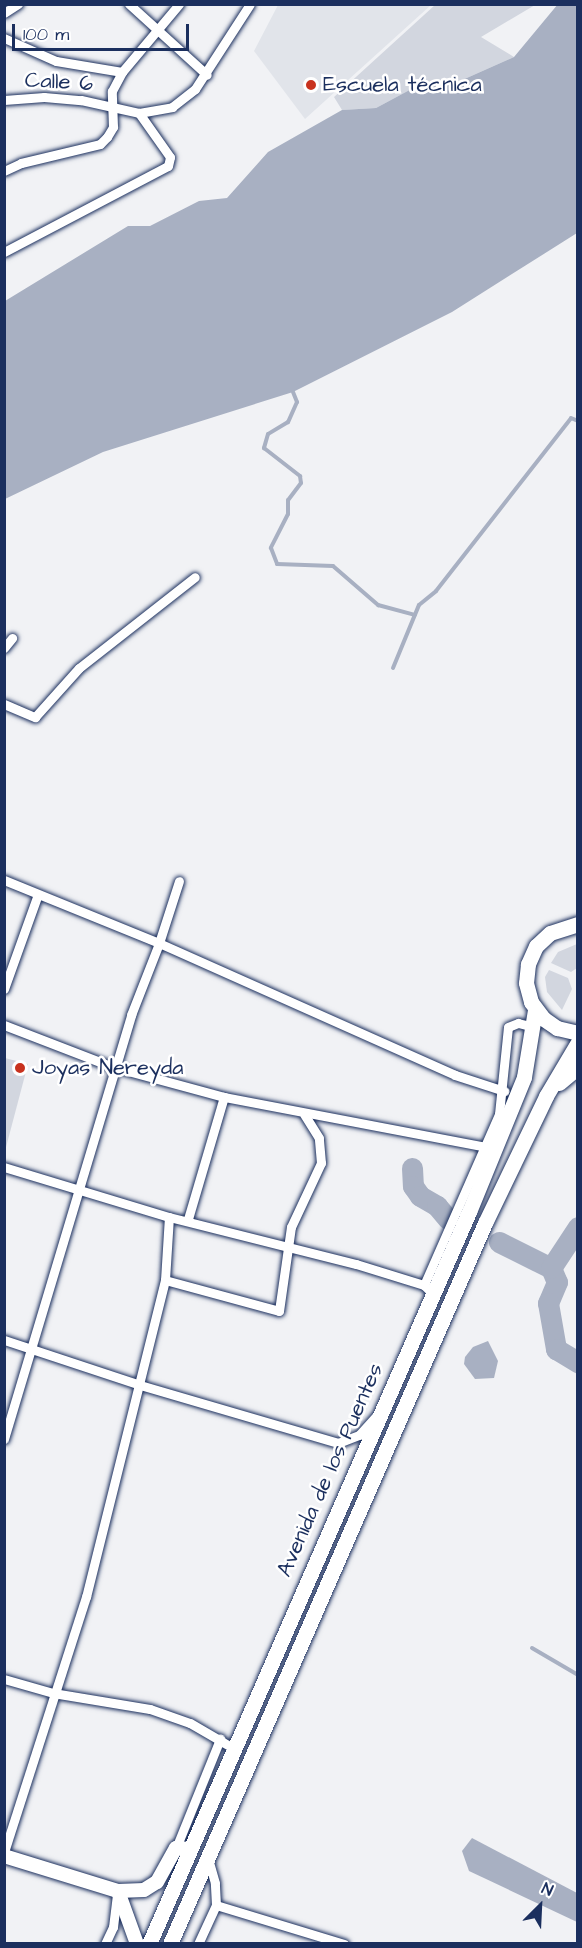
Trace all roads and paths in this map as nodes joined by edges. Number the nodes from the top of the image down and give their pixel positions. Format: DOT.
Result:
graph roads {
  1 [pos="18,4"];
  2 [pos="129,4"];
  3 [pos="179,4"];
  4 [pos="250,4"];
  5 [pos="4,13"];
  6 [pos="157,30"];
  7 [pos="4,38"];
  8 [pos="122,72"];
  9 [pos="207,75"];
  10 [pos="4,100"];
  11 [pos="111,105"];
  12 [pos="139,112"];
  13 [pos="4,171"];
  14 [pos="5,251"];
  15 [pos="195,577"];
  16 [pos="12,638"];
  17 [pos="4,648"];
  18 [pos="4,704"];
  19 [pos="4,880"];
  20 [pos="179,881"];
  21 [pos="38,897"];
  22 [pos="578,914"];
  23 [pos="578,924"];
  24 [pos="559,928"];
  25 [pos="159,943"];
  26 [pos="4,989"];
  27 [pos="536,1010"];
  28 [pos="4,1025"];
  29 [pos="534,1027"];
  30 [pos="578,1033"];
  31 [pos="578,1042"];
  32 [pos="578,1067"];
  33 [pos="118,1068"];
  34 [pos="504,1091"];
  35 [pos="546,1096"];
  36 [pos="225,1097"];
  37 [pos="304,1114"];
  38 [pos="485,1148"];
  39 [pos="4,1167"];
  40 [pos="78,1190"];
  41 [pos="169,1217"];
  42 [pos="188,1219"];
  43 [pos="288,1245"];
  44 [pos="165,1280"];
  45 [pos="428,1289"];
  46 [pos="4,1340"];
  47 [pos="31,1346"];
  48 [pos="140,1385"];
  49 [pos="381,1410"];
  50 [pos="4,1439"];
  51 [pos="4,1678"];
  52 [pos="53,1693"];
  53 [pos="220,1739"];
  54 [pos="233,1748"];
  55 [pos="183,1849"];
  56 [pos="4,1854"];
  57 [pos="208,1857"];
  58 [pos="118,1891"];
  59 [pos="216,1905"];
  60 [pos="105,1944"];
  61 [pos="137,1944"];
  62 [pos="149,1944"];
  63 [pos="170,1944"];
  64 [pos="198,1944"];
  65 [pos="344,1944"];
  1 -- 5 [label="street"];
  2 -- 6 [label="street"];
  3 -- 6 [label="street"];
  4 -- 9 [label="street"];
  6 -- 8 [label="street"];
  6 -- 9 [label="street"];
  7 -- 8 [label="street"];
  8 -- 11 [label="street"];
  9 -- 12 [label="street"];
  10 -- 11 [label="street, Calle 6"];
  11 -- 12 [label="street, Calle 6"];
  11 -- 13 [label="street"];
  12 -- 14 [label="street"];
  15 -- 18 [label="street"];
  16 -- 17 [label="street"];
  19 -- 21 [label="street"];
  20 -- 25 [label="street"];
  21 -- 25 [label="street"];
  21 -- 26 [label="street"];
  22 -- 24 [label="main road"];
  23 -- 24 [label="main road"];
  24 -- 27 [label="main road"];
  25 -- 33 [label="street"];
  25 -- 34 [label="street"];
  27 -- 29 [label="main road, Avenida de los Puentes"];
  27 -- 30 [label="main road"];
  28 -- 33 [label="street"];
  29 -- 34 [label="street"];
  29 -- 45 [label="main road, Avenida de los Puentes"];
  31 -- 35 [label="main road, Avenida de los Puentes"];
  32 -- 35 [label="main road"];
  33 -- 36 [label="street"];
  33 -- 40 [label="street"];
  34 -- 38 [label="street"];
  35 -- 57 [label="main road, Avenida de los Puentes"];
  36 -- 37 [label="street"];
  36 -- 42 [label="street"];
  37 -- 38 [label="street"];
  37 -- 43 [label="street"];
  38 -- 45 [label="street"];
  39 -- 40 [label="street"];
  40 -- 41 [label="street"];
  40 -- 47 [label="street"];
  41 -- 42 [label="street"];
  41 -- 44 [label="street"];
  42 -- 43 [label="street"];
  43 -- 44 [label="street"];
  43 -- 45 [label="street"];
  44 -- 48 [label="street"];
  45 -- 49 [label="main road, Avenida de los Puentes"];
  46 -- 47 [label="street"];
  47 -- 48 [label="street"];
  47 -- 50 [label="street"];
  48 -- 49 [label="street"];
  48 -- 52 [label="street"];
  49 -- 54 [label="main road, Avenida de los Puentes"];
  51 -- 52 [label="street"];
  52 -- 53 [label="street"];
  52 -- 56 [label="street"];
  53 -- 54 [label="street"];
  53 -- 55 [label="street"];
  54 -- 55 [label="main road, Avenida de los Puentes"];
  55 -- 58 [label="street"];
  55 -- 62 [label="main road, Avenida de los Puentes"];
  56 -- 58 [label="street"];
  57 -- 59 [label="street"];
  57 -- 63 [label="main road, Avenida de los Puentes"];
  58 -- 60 [label="street"];
  58 -- 61 [label="street"];
  59 -- 64 [label="street"];
  59 -- 65 [label="street"];
}
